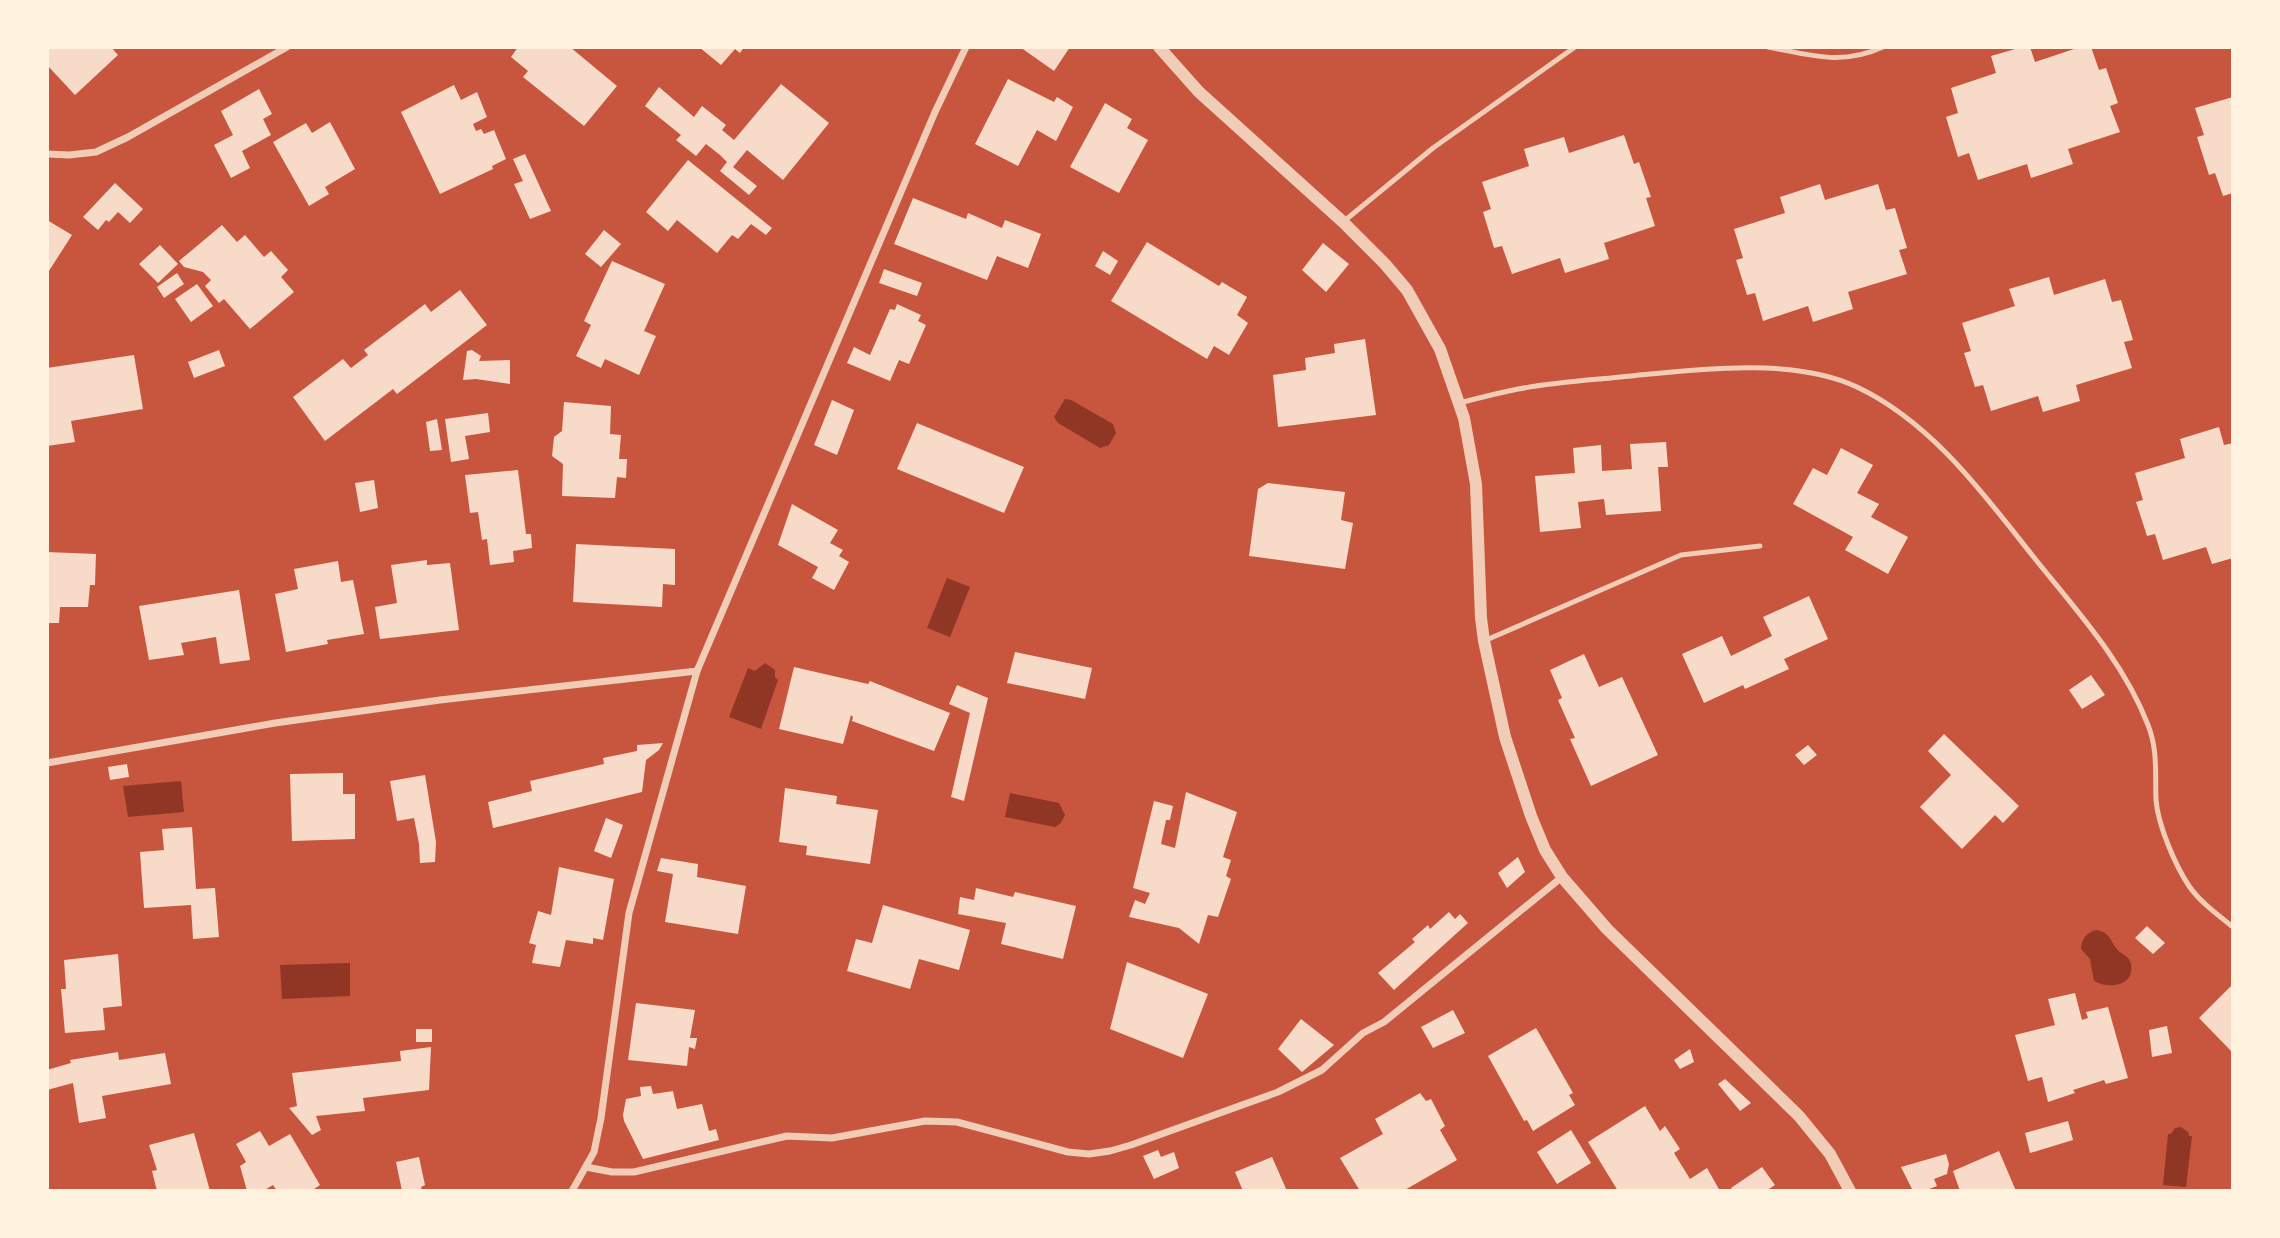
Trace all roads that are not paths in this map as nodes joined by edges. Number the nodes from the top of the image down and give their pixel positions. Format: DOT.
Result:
graph roads {
  1 [pos="286,47"];
  2 [pos="966,47"];
  3 [pos="1159,47"];
  4 [pos="1575,47"];
  5 [pos="1768,47"];
  6 [pos="1883,47"];
  7 [pos="47,155"];
  8 [pos="1343,222"];
  9 [pos="1459,403"];
  10 [pos="1760,546"];
  11 [pos="1484,641"];
  12 [pos="697,671"];
  13 [pos="47,763"];
  14 [pos="1562,877"];
  15 [pos="2233,926"];
  16 [pos="586,1167"];
  17 [pos="572,1191"];
  18 [pos="1850,1191"];
  1 -- 7 [label="street"];
  2 -- 12 [label="street"];
  3 -- 8 [label="street"];
  4 -- 8 [label="lane"];
  5 -- 6 [label="lane"];
  8 -- 9 [label="street"];
  9 -- 11 [label="street"];
  9 -- 15 [label="lane"];
  10 -- 11 [label="lane"];
  11 -- 14 [label="street"];
  12 -- 13 [label="street"];
  12 -- 16 [label="street"];
  14 -- 16 [label="street"];
  14 -- 18 [label="street"];
  16 -- 17 [label="street"];
}
